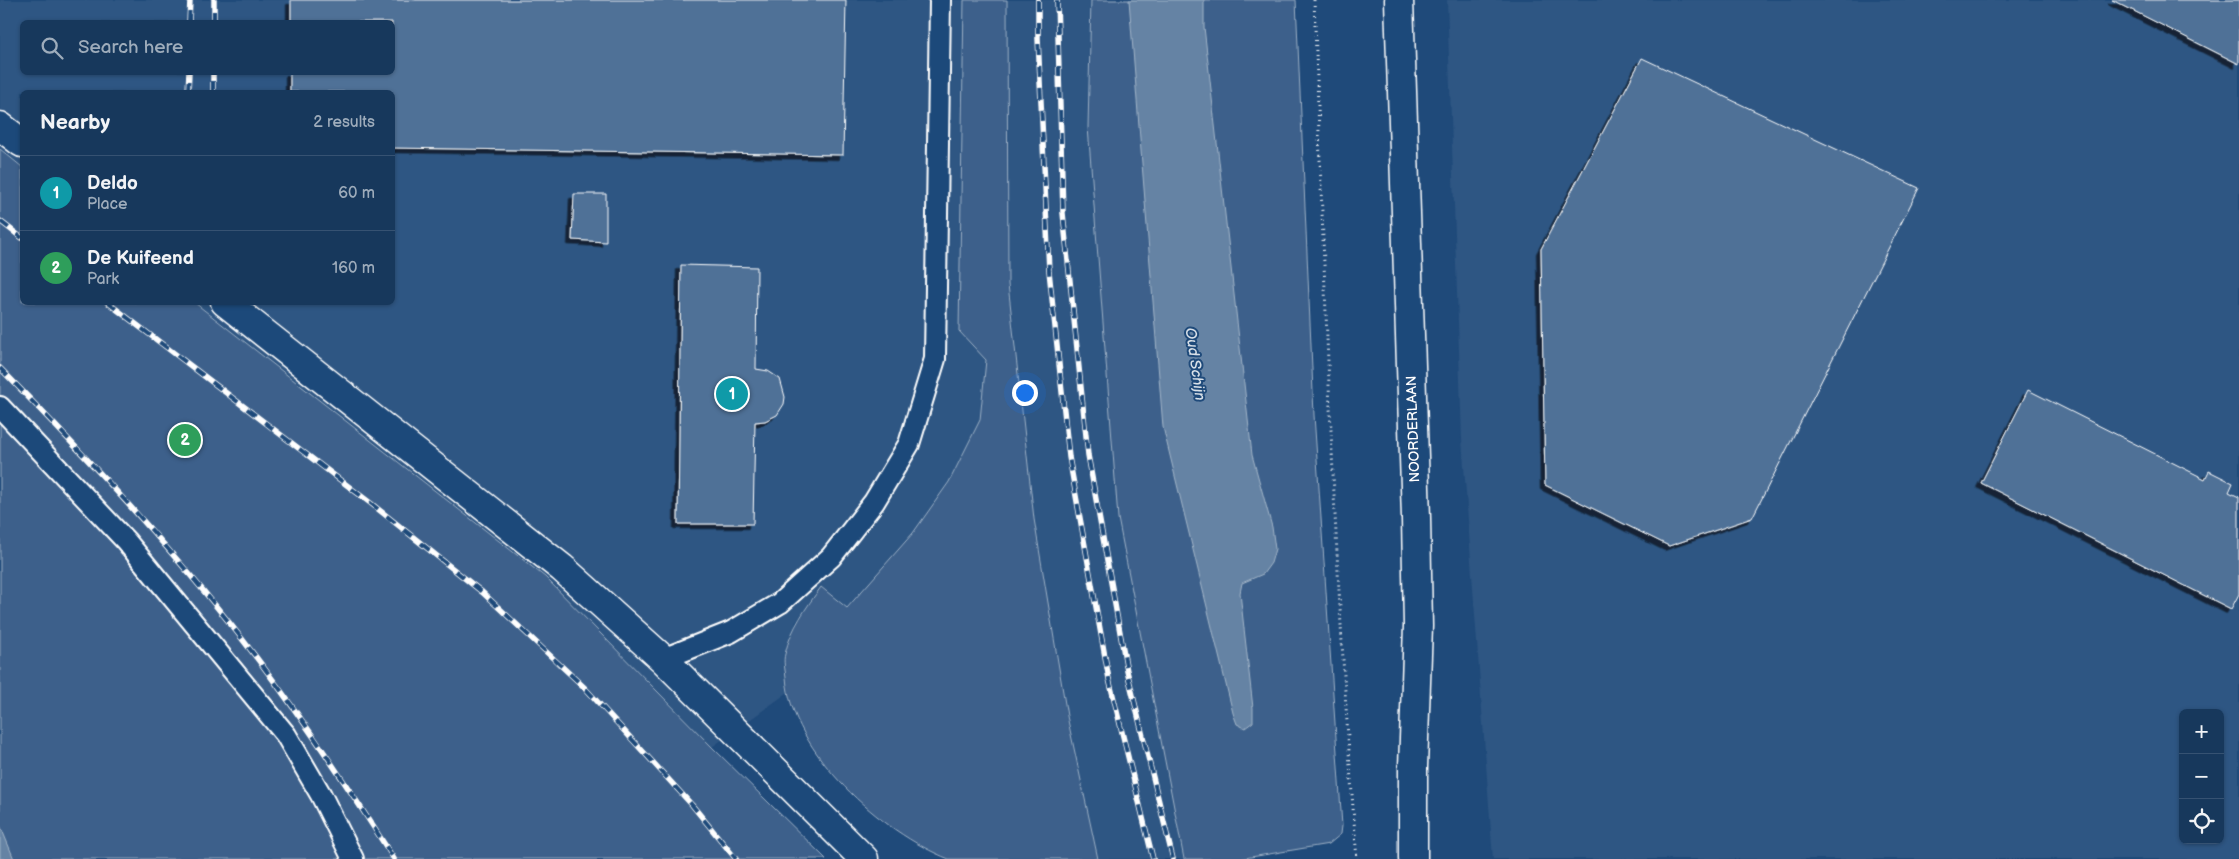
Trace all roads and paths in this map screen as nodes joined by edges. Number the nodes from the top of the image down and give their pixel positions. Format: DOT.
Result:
graph roads {
  1 [pos="940,0"];
  2 [pos="1314,0"];
  3 [pos="1399,0"];
  4 [pos="0,126"];
  5 [pos="20,141"];
  6 [pos="229,305"];
  7 [pos="0,407"];
  8 [pos="663,659"];
  9 [pos="353,859"];
  10 [pos="864,859"];
  11 [pos="1357,859"];
  12 [pos="1413,859"];
  1 -- 8 [label="lane"];
  2 -- 11 [label="path"];
  3 -- 12 [label="street, NOORDERLAAN"];
  4 -- 5 [label="street"];
  6 -- 8 [label="street"];
  7 -- 9 [label="lane"];
  8 -- 10 [label="street"];
}
